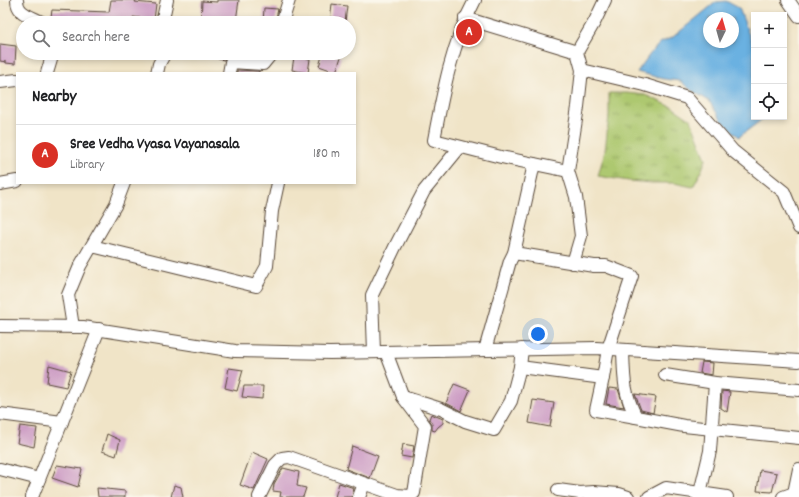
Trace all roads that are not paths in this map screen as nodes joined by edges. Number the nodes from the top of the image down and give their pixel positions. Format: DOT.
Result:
graph roads {
  1 [pos="17,0"];
  2 [pos="167,0"];
  3 [pos="289,0"];
  4 [pos="474,0"];
  5 [pos="605,0"];
  6 [pos="788,0"];
  7 [pos="29,16"];
  8 [pos="164,16"];
  9 [pos="284,16"];
  10 [pos="799,16"];
  11 [pos="465,18"];
  12 [pos="578,52"];
  13 [pos="51,60"];
  14 [pos="161,60"];
  15 [pos="266,60"];
  16 [pos="582,70"];
  17 [pos="47,72"];
  18 [pos="157,72"];
  19 [pos="229,72"];
  20 [pos="16,80"];
  21 [pos="0,82"];
  22 [pos="460,147"];
  23 [pos="534,164"];
  24 [pos="568,171"];
  25 [pos="16,181"];
  26 [pos="0,184"];
  27 [pos="124,184"];
  28 [pos="278,184"];
  29 [pos="799,228"];
  30 [pos="92,246"];
  31 [pos="514,253"];
  32 [pos="572,263"];
  33 [pos="0,326"];
  34 [pos="73,327"];
  35 [pos="99,330"];
  36 [pos="522,349"];
  37 [pos="608,349"];
  38 [pos="485,350"];
  39 [pos="623,350"];
  40 [pos="374,352"];
  41 [pos="386,352"];
  42 [pos="799,361"];
  43 [pos="520,367"];
  44 [pos="665,375"];
  45 [pos="603,378"];
  46 [pos="715,383"];
  47 [pos="799,390"];
  48 [pos="403,397"];
  49 [pos="0,414"];
  50 [pos="636,417"];
  51 [pos="62,422"];
  52 [pos="712,429"];
  53 [pos="799,438"];
  54 [pos="0,469"];
  55 [pos="799,469"];
  56 [pos="39,479"];
  57 [pos="364,484"];
  58 [pos="558,490"];
  59 [pos="797,493"];
  60 [pos="700,495"];
  61 [pos="32,497"];
  62 [pos="258,497"];
  63 [pos="359,497"];
  64 [pos="628,497"];
  65 [pos="649,497"];
  66 [pos="727,497"];
  67 [pos="783,497"];
  1 -- 7 [label="street"];
  2 -- 8 [label="street"];
  3 -- 9 [label="street"];
  4 -- 11 [label="street"];
  5 -- 12 [label="street"];
  6 -- 10 [label="street"];
  11 -- 12 [label="street"];
  11 -- 22 [label="street"];
  12 -- 16 [label="street"];
  13 -- 17 [label="street"];
  14 -- 18 [label="street"];
  15 -- 19 [label="street"];
  16 -- 24 [label="street"];
  16 -- 29 [label="street"];
  20 -- 21 [label="street"];
  22 -- 23 [label="street"];
  22 -- 40 [label="street"];
  23 -- 24 [label="street"];
  23 -- 31 [label="street"];
  24 -- 32 [label="street"];
  25 -- 26 [label="street"];
  27 -- 30 [label="street"];
  28 -- 30 [label="street"];
  30 -- 34 [label="street"];
  31 -- 32 [label="street"];
  31 -- 38 [label="street"];
  32 -- 37 [label="street"];
  33 -- 34 [label="street"];
  34 -- 35 [label="street"];
  35 -- 40 [label="street"];
  35 -- 51 [label="street"];
  36 -- 37 [label="street"];
  36 -- 38 [label="street"];
  36 -- 43 [label="street"];
  37 -- 39 [label="street"];
  37 -- 45 [label="street"];
  38 -- 41 [label="street"];
  39 -- 42 [label="street"];
  39 -- 50 [label="street"];
  40 -- 41 [label="street"];
  41 -- 48 [label="street"];
  43 -- 45 [label="street"];
  43 -- 48 [label="street"];
  44 -- 46 [label="street"];
  45 -- 50 [label="street"];
  46 -- 47 [label="street"];
  46 -- 52 [label="street"];
  48 -- 57 [label="street"];
  49 -- 51 [label="street"];
  50 -- 52 [label="street"];
  51 -- 56 [label="street"];
  52 -- 53 [label="street"];
  52 -- 60 [label="street"];
  54 -- 56 [label="street"];
  55 -- 59 [label="street"];
  56 -- 61 [label="street"];
  57 -- 62 [label="street"];
  57 -- 63 [label="street"];
  58 -- 64 [label="street"];
  59 -- 67 [label="street"];
  60 -- 65 [label="street"];
  60 -- 66 [label="street"];
}
